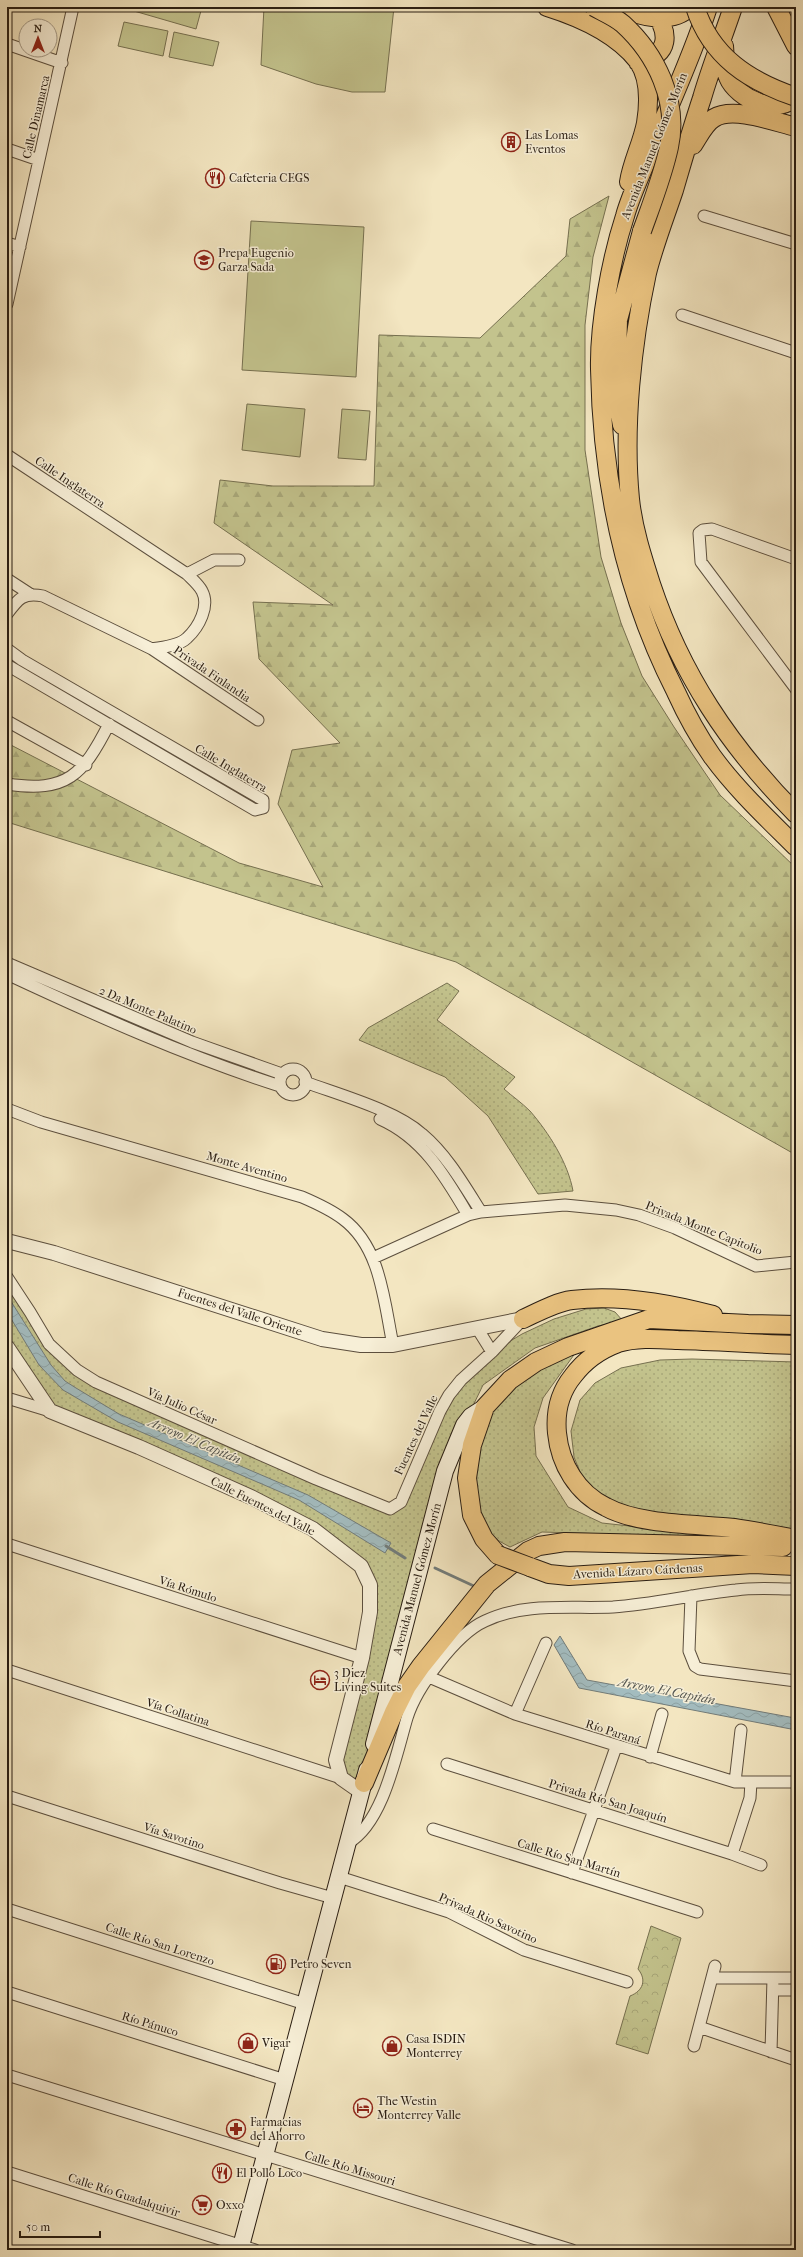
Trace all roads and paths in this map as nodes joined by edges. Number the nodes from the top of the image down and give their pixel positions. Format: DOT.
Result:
graph roads {
  1 [pos="73,7"];
  2 [pos="547,7"];
  3 [pos="594,7"];
  4 [pos="620,7"];
  5 [pos="776,7"];
  6 [pos="697,10"];
  7 [pos="657,16"];
  8 [pos="728,23"];
  9 [pos="7,44"];
  10 [pos="796,46"];
  11 [pos="638,62"];
  12 [pos="62,63"];
  13 [pos="796,96"];
  14 [pos="769,107"];
  15 [pos="796,114"];
  16 [pos="796,127"];
  17 [pos="7,149"];
  18 [pos="39,160"];
  19 [pos="683,161"];
  20 [pos="625,215"];
  21 [pos="704,216"];
  22 [pos="7,243"];
  23 [pos="796,244"];
  24 [pos="20,247"];
  25 [pos="7,304"];
  26 [pos="682,315"];
  27 [pos="796,353"];
  28 [pos="7,455"];
  29 [pos="629,461"];
  30 [pos="796,559"];
  31 [pos="239,560"];
  32 [pos="187,574"];
  33 [pos="7,580"];
  34 [pos="30,594"];
  35 [pos="7,614"];
  36 [pos="7,649"];
  37 [pos="152,649"];
  38 [pos="7,665"];
  39 [pos="796,689"];
  40 [pos="258,720"];
  41 [pos="7,721"];
  42 [pos="109,724"];
  43 [pos="86,766"];
  44 [pos="7,784"];
  45 [pos="796,814"];
  46 [pos="796,847"];
  47 [pos="7,962"];
  48 [pos="7,974"];
  49 [pos="282,1074"];
  50 [pos="280,1086"];
  51 [pos="304,1086"];
  52 [pos="7,1109"];
  53 [pos="481,1212"];
  54 [pos="468,1215"];
  55 [pos="7,1241"];
  56 [pos="373,1258"];
  57 [pos="796,1262"];
  58 [pos="7,1277"];
  59 [pos="523,1319"];
  60 [pos="748,1324"];
  61 [pos="794,1325"];
  62 [pos="477,1328"];
  63 [pos="393,1345"];
  64 [pos="796,1346"];
  65 [pos="7,1347"];
  66 [pos="492,1352"];
  67 [pos="7,1398"];
  68 [pos="485,1407"];
  69 [pos="50,1411"];
  70 [pos="386,1508"];
  71 [pos="796,1539"];
  72 [pos="7,1544"];
  73 [pos="796,1548"];
  74 [pos="796,1566"];
  75 [pos="796,1589"];
  76 [pos="690,1596"];
  77 [pos="546,1643"];
  78 [pos="362,1658"];
  79 [pos="7,1670"];
  80 [pos="429,1677"];
  81 [pos="796,1681"];
  82 [pos="515,1714"];
  83 [pos="662,1714"];
  84 [pos="741,1730"];
  85 [pos="616,1747"];
  86 [pos="650,1757"];
  87 [pos="447,1764"];
  88 [pos="341,1778"];
  89 [pos="735,1782"];
  90 [pos="751,1782"];
  91 [pos="796,1782"];
  92 [pos="362,1787"];
  93 [pos="7,1796"];
  94 [pos="594,1811"];
  95 [pos="433,1829"];
  96 [pos="348,1843"];
  97 [pos="732,1854"];
  98 [pos="761,1865"];
  99 [pos="572,1873"];
  100 [pos="338,1877"];
  101 [pos="333,1898"];
  102 [pos="7,1909"];
  103 [pos="697,1912"];
  104 [pos="715,1966"];
  105 [pos="712,1978"];
  106 [pos="773,1978"];
  107 [pos="796,1978"];
  108 [pos="627,1982"];
  109 [pos="773,1990"];
  110 [pos="796,1990"];
  111 [pos="7,1992"];
  112 [pos="305,2004"];
  113 [pos="699,2027"];
  114 [pos="694,2046"];
  115 [pos="771,2052"];
  116 [pos="796,2060"];
  117 [pos="7,2075"];
  118 [pos="285,2080"];
  119 [pos="265,2156"];
  120 [pos="7,2172"];
  121 [pos="245,2248"];
  122 [pos="572,2250"];
  1 -- 12 [label="street, Calle Dinamarca"];
  2 -- 11 [label="highway"];
  3 -- 29 [label="highway, bridge"];
  4 -- 7 [label="highway"];
  5 -- 10 [label="highway"];
  6 -- 7 [label="highway"];
  6 -- 13 [label="highway, bridge"];
  6 -- 20 [label="highway, Avenida Manuel Gómez Morín"];
  7 -- 11 [label="highway"];
  8 -- 14 [label="highway"];
  8 -- 19 [label="highway"];
  9 -- 12 [label="street"];
  11 -- 20 [label="highway"];
  12 -- 18 [label="street, Calle Dinamarca"];
  13 -- 14 [label="highway"];
  14 -- 15 [label="highway"];
  16 -- 19 [label="highway"];
  17 -- 18 [label="street"];
  18 -- 24 [label="street, Calle Dinamarca"];
  19 -- 29 [label="highway"];
  20 -- 46 [label="highway, Avenida Manuel Gómez Morín"];
  21 -- 23 [label="street"];
  22 -- 24 [label="street"];
  24 -- 25 [label="street, Calle Dinamarca"];
  26 -- 27 [label="street"];
  28 -- 32 [label="street, Calle Inglaterra"];
  29 -- 45 [label="highway"];
  30 -- 39 [label="street"];
  31 -- 32 [label="street"];
  32 -- 37 [label="street, Calle Inglaterra"];
  33 -- 34 [label="street"];
  34 -- 35 [label="street"];
  34 -- 37 [label="street"];
  36 -- 42 [label="street, Calle Inglaterra"];
  37 -- 40 [label="street, Privada Finlandia"];
  38 -- 42 [label="street, Calle Inglaterra"];
  41 -- 43 [label="street"];
  42 -- 43 [label="street"];
  43 -- 44 [label="street"];
  47 -- 49 [label="street, 2 Da Monte Palatino"];
  48 -- 50 [label="street, 2 Da Monte Palatino"];
  49 -- 50 [label="street"];
  49 -- 51 [label="street"];
  50 -- 51 [label="street"];
  51 -- 53 [label="street"];
  51 -- 54 [label="street"];
  52 -- 56 [label="street, Monte Aventino"];
  53 -- 54 [label="street, Privada Monte Capitolio"];
  53 -- 57 [label="street, Privada Monte Capitolio"];
  54 -- 56 [label="street, Privada Monte Capitolio"];
  55 -- 63 [label="street, Fuentes del Valle Oriente"];
  56 -- 63 [label="street, Monte Aventino"];
  58 -- 70 [label="street, Vía Julio César"];
  59 -- 60 [label="highway"];
  59 -- 62 [label="street, Fuentes del Valle Oriente"];
  59 -- 66 [label="street, Fuentes del Valle"];
  60 -- 61 [label="highway, Avenida Manuel Gómez Morín"];
  60 -- 68 [label="highway, Avenida Manuel Gómez Morín"];
  62 -- 63 [label="street, Fuentes del Valle Oriente"];
  62 -- 66 [label="street"];
  64 -- 71 [label="highway"];
  65 -- 69 [label="street"];
  66 -- 70 [label="street, Fuentes del Valle"];
  67 -- 69 [label="street"];
  68 -- 74 [label="highway, Avenida Lázaro Cárdenas, bridge"];
  68 -- 92 [label="main road, Avenida Manuel Gómez Morín"];
  69 -- 78 [label="street, Calle Fuentes del Valle"];
  72 -- 78 [label="street, Vía Rómulo"];
  73 -- 92 [label="highway"];
  75 -- 76 [label="street"];
  76 -- 80 [label="street"];
  76 -- 81 [label="street"];
  77 -- 82 [label="street"];
  78 -- 88 [label="street, Calle Fuentes del Valle"];
  79 -- 88 [label="street, Vía Collatina"];
  80 -- 82 [label="street, Río Paraná"];
  80 -- 96 [label="street"];
  82 -- 85 [label="street, Río Paraná"];
  83 -- 86 [label="street"];
  84 -- 89 [label="street"];
  85 -- 86 [label="street, Río Paraná"];
  85 -- 94 [label="street"];
  86 -- 89 [label="street, Río Paraná"];
  87 -- 94 [label="street, Privada Río San Joaquín"];
  88 -- 92 [label="street"];
  89 -- 90 [label="street, Río Paraná"];
  90 -- 91 [label="street, Río Paraná"];
  90 -- 97 [label="street"];
  92 -- 96 [label="main road, Avenida Manuel Gómez Morín"];
  93 -- 101 [label="street, Vía Savotino"];
  94 -- 97 [label="street, Privada Río San Joaquín"];
  94 -- 99 [label="street"];
  95 -- 99 [label="street, Calle Río San Martín"];
  96 -- 100 [label="main road, Avenida Manuel Gómez Morín"];
  97 -- 98 [label="street, Privada Río San Joaquín"];
  99 -- 103 [label="street, Calle Río San Martín"];
  100 -- 101 [label="main road, Avenida Manuel Gómez Morín"];
  100 -- 108 [label="street, Privada Rio Savotino"];
  101 -- 112 [label="main road, Avenida Manuel Gómez Morín"];
  102 -- 112 [label="street, Calle Río San Lorenzo"];
  104 -- 105 [label="street"];
  105 -- 106 [label="street"];
  105 -- 113 [label="street"];
  106 -- 107 [label="street"];
  106 -- 109 [label="street"];
  109 -- 110 [label="street"];
  109 -- 115 [label="street"];
  111 -- 118 [label="street, Río Pánuco"];
  112 -- 118 [label="main road, Avenida Manuel Gómez Morín"];
  113 -- 114 [label="street"];
  113 -- 115 [label="street"];
  115 -- 116 [label="street"];
  117 -- 119 [label="street, Calle Río Missouri"];
  118 -- 119 [label="main road, Avenida Manuel Gómez Morín"];
  119 -- 121 [label="main road, Avenida Manuel Gómez Morín"];
  119 -- 122 [label="street, Calle Río Missouri"];
  120 -- 121 [label="street, Calle Río Guadalquivir"];
}
